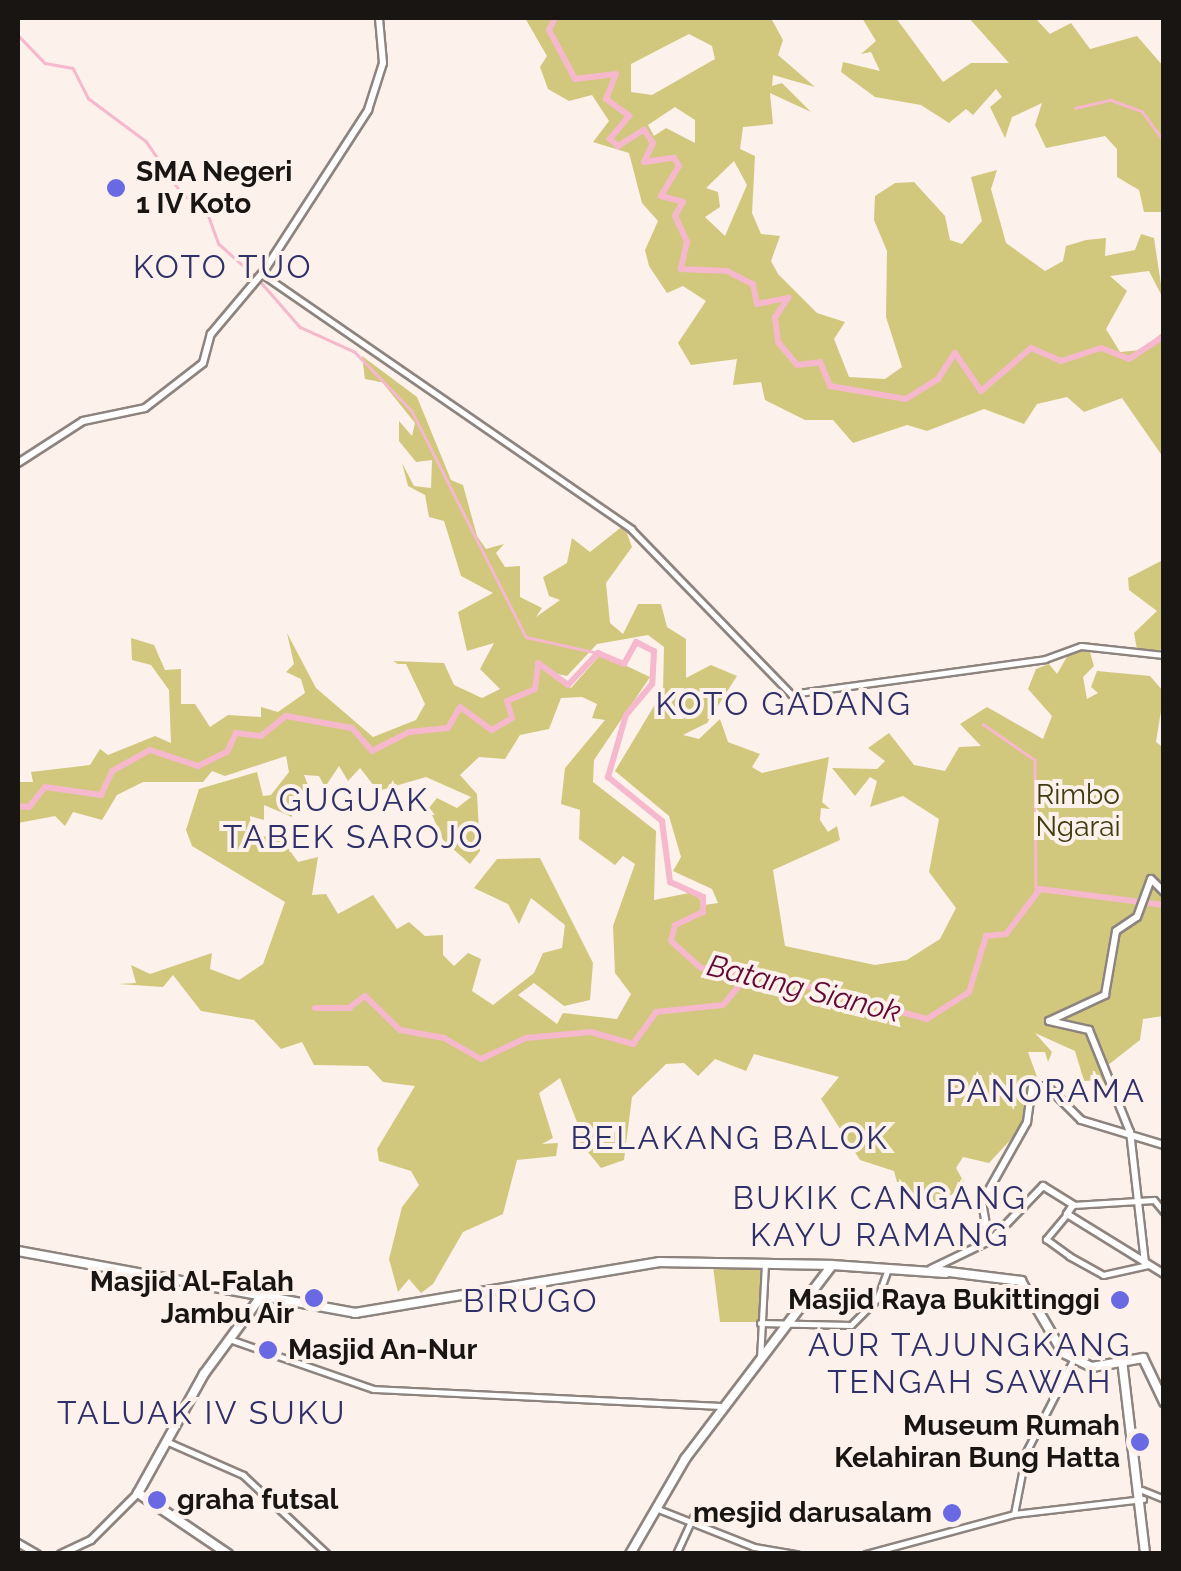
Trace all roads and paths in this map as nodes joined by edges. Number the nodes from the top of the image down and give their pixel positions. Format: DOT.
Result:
graph roads {
  1 [pos="379,18"];
  2 [pos="262,274"];
  3 [pos="18,462"];
  4 [pos="1164,655"];
  5 [pos="1164,892"];
  6 [pos="1130,1132"];
  7 [pos="1164,1145"];
  8 [pos="1145,1200"];
  9 [pos="1073,1205"];
  10 [pos="1164,1212"];
  11 [pos="1068,1214"];
  12 [pos="988,1239"];
  13 [pos="18,1250"];
  14 [pos="765,1263"];
  15 [pos="1147,1264"];
  16 [pos="832,1265"];
  17 [pos="884,1268"];
  18 [pos="936,1270"];
  19 [pos="1164,1274"];
  20 [pos="262,1295"];
  21 [pos="788,1323"];
  22 [pos="761,1324"];
  23 [pos="228,1339"];
  24 [pos="1073,1360"];
  25 [pos="1120,1360"];
  26 [pos="760,1362"];
  27 [pos="1164,1402"];
  28 [pos="724,1406"];
  29 [pos="168,1442"];
  30 [pos="137,1494"];
  31 [pos="1142,1494"];
  32 [pos="1164,1499"];
  33 [pos="657,1509"];
  34 [pos="1014,1514"];
  35 [pos="693,1517"];
  36 [pos="18,1544"];
  37 [pos="37,1554"];
  38 [pos="61,1554"];
  39 [pos="225,1554"];
  40 [pos="327,1554"];
  41 [pos="630,1554"];
  42 [pos="676,1554"];
  43 [pos="796,1554"];
  44 [pos="866,1554"];
  45 [pos="1145,1554"];
  1 -- 2 [label="main road"];
  2 -- 3 [label="main road"];
  2 -- 4 [label="street"];
  5 -- 6 [label="main road"];
  6 -- 7 [label="main road"];
  6 -- 8 [label="main road"];
  6 -- 12 [label="main road"];
  8 -- 9 [label="street"];
  8 -- 10 [label="street"];
  8 -- 15 [label="main road"];
  9 -- 11 [label="main road"];
  9 -- 12 [label="main road"];
  11 -- 15 [label="main road"];
  11 -- 15 [label="street"];
  12 -- 18 [label="main road"];
  13 -- 20 [label="main road"];
  14 -- 16 [label="main road"];
  14 -- 20 [label="main road"];
  14 -- 22 [label="street"];
  15 -- 19 [label="main road"];
  16 -- 17 [label="main road"];
  16 -- 21 [label="main road"];
  17 -- 18 [label="main road"];
  17 -- 21 [label="street"];
  18 -- 24 [label="main road"];
  20 -- 23 [label="main road"];
  21 -- 22 [label="street"];
  21 -- 26 [label="main road"];
  22 -- 26 [label="street"];
  23 -- 28 [label="street"];
  23 -- 29 [label="main road"];
  24 -- 25 [label="main road"];
  24 -- 34 [label="street"];
  25 -- 27 [label="main road"];
  25 -- 31 [label="main road"];
  26 -- 28 [label="main road"];
  28 -- 33 [label="main road"];
  29 -- 30 [label="main road"];
  29 -- 40 [label="street"];
  30 -- 38 [label="main road"];
  30 -- 39 [label="main road"];
  31 -- 32 [label="street"];
  31 -- 34 [label="street"];
  31 -- 45 [label="main road"];
  33 -- 35 [label="street"];
  33 -- 41 [label="main road"];
  34 -- 44 [label="street"];
  35 -- 42 [label="street"];
  35 -- 43 [label="street"];
  36 -- 37 [label="main road"];
}
